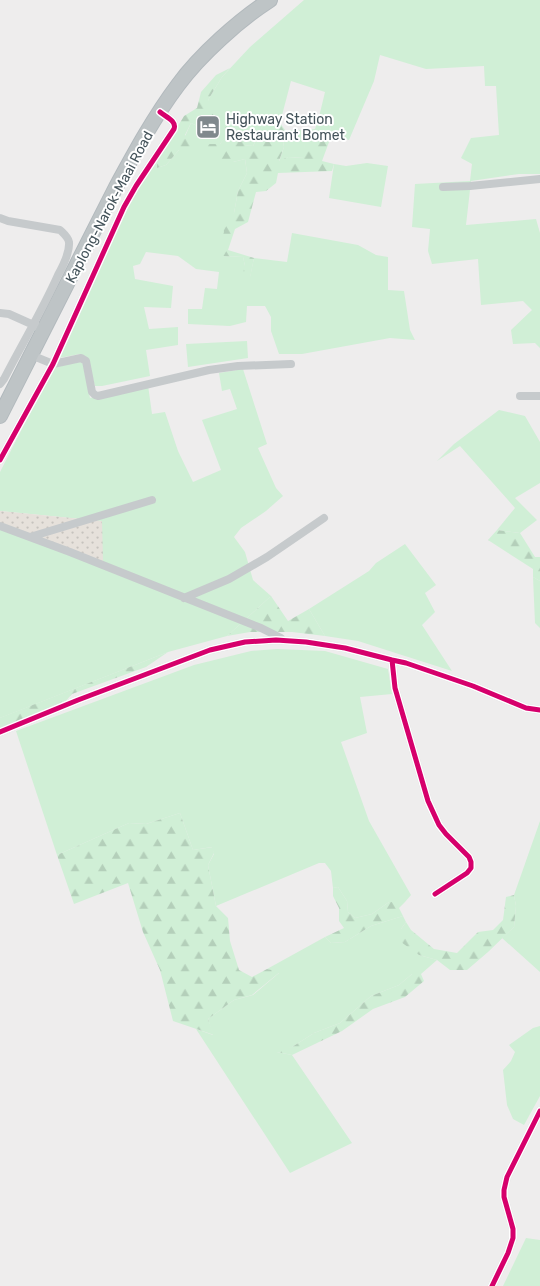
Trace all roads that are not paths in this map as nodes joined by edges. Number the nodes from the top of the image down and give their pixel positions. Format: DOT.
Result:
graph roads {
  1 [pos="270,0"];
  2 [pos="160,112"];
  3 [pos="130,160"];
  4 [pos="147,169"];
  5 [pos="540,179"];
  6 [pos="443,187"];
  7 [pos="0,218"];
  8 [pos="0,313"];
  9 [pos="39,327"];
  10 [pos="31,355"];
  11 [pos="53,364"];
  12 [pos="291,364"];
  13 [pos="0,384"];
  14 [pos="520,396"];
  15 [pos="540,396"];
  16 [pos="0,416"];
  17 [pos="0,460"];
  18 [pos="152,500"];
  19 [pos="324,518"];
  20 [pos="0,526"];
  21 [pos="30,537"];
  22 [pos="184,598"];
  23 [pos="285,640"];
  24 [pos="392,660"];
  25 [pos="540,710"];
  26 [pos="0,732"];
  27 [pos="435,894"];
  28 [pos="540,1111"];
  29 [pos="492,1286"];
  1 -- 2 [label="highway, Kaplong-Narok-Maai Road"];
  2 -- 3 [label="highway, Kaplong-Narok-Maai Road"];
  2 -- 4 [label="street"];
  3 -- 4 [label="street"];
  3 -- 9 [label="highway, Kaplong-Narok-Maai Road"];
  4 -- 11 [label="street"];
  5 -- 6 [label="street"];
  7 -- 9 [label="street"];
  8 -- 9 [label="street"];
  9 -- 10 [label="highway, Kaplong-Narok-Maai Road"];
  9 -- 13 [label="street"];
  10 -- 11 [label="street"];
  10 -- 16 [label="highway, Kaplong-Narok-Maai Road"];
  11 -- 12 [label="street"];
  11 -- 17 [label="street"];
  14 -- 15 [label="street"];
  18 -- 21 [label="street"];
  19 -- 22 [label="street"];
  20 -- 21 [label="street"];
  21 -- 22 [label="street"];
  22 -- 23 [label="street"];
  23 -- 24 [label="street"];
  23 -- 26 [label="street"];
  24 -- 25 [label="street"];
  24 -- 27 [label="street"];
  28 -- 29 [label="street"];
}
